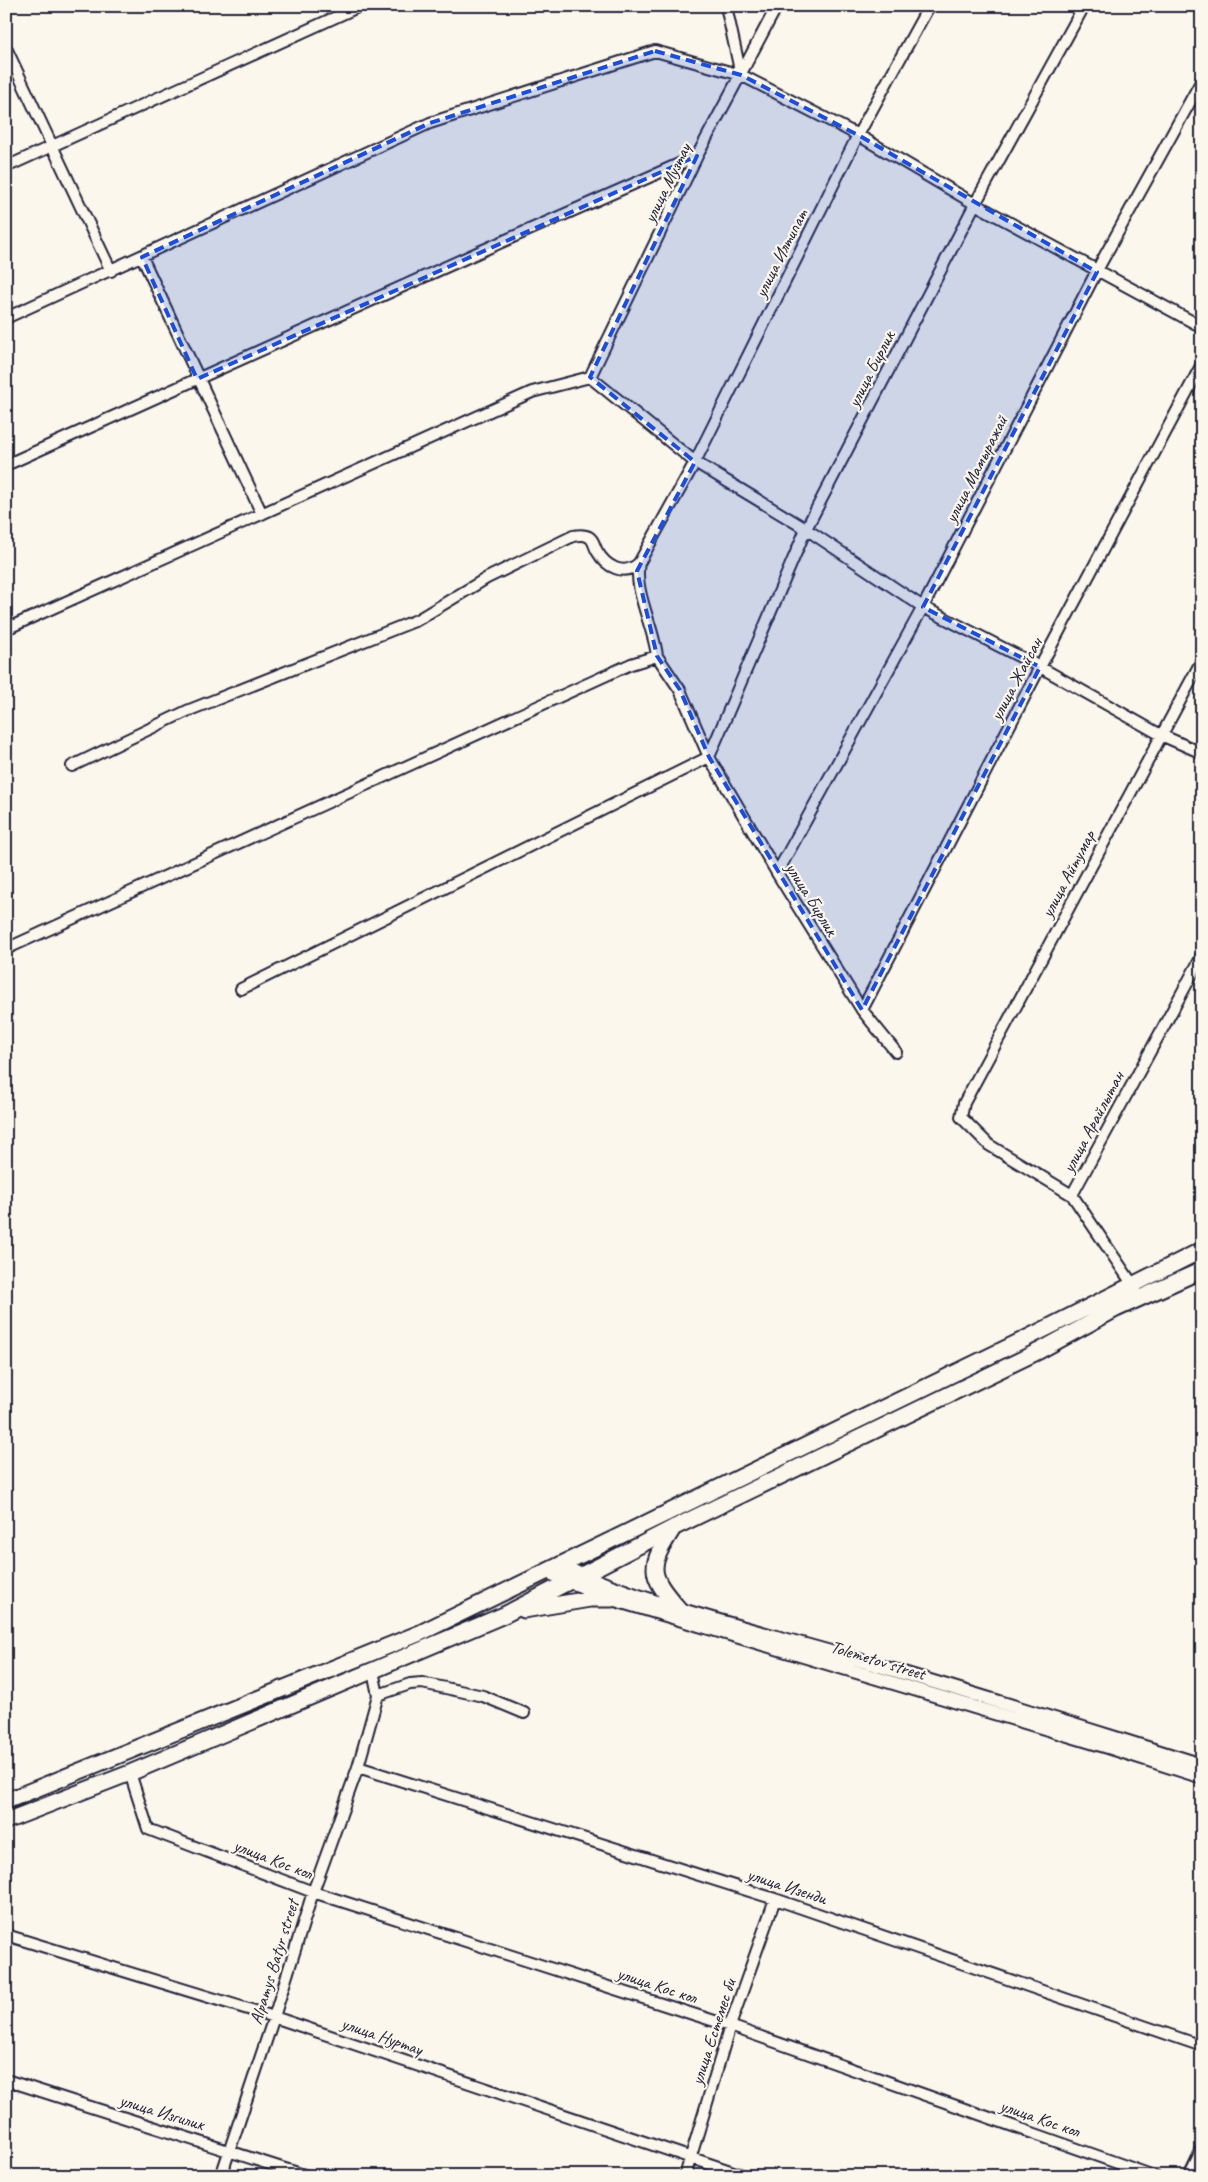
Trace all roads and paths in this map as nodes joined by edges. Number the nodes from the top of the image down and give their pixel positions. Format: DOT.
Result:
graph roads {
  1 [pos="360,6"];
  2 [pos="726,6"];
  3 [pos="778,6"];
  4 [pos="930,6"];
  5 [pos="1084,6"];
  6 [pos="6,48"];
  7 [pos="741,75"];
  8 [pos="1202,80"];
  9 [pos="858,135"];
  10 [pos="52,147"];
  11 [pos="697,156"];
  12 [pos="6,167"];
  13 [pos="975,204"];
  14 [pos="142,257"];
  15 [pos="111,271"];
  16 [pos="1097,272"];
  17 [pos="6,318"];
  18 [pos="1202,327"];
  19 [pos="1202,364"];
  20 [pos="590,377"];
  21 [pos="197,378"];
  22 [pos="695,462"];
  23 [pos="6,464"];
  24 [pos="262,514"];
  25 [pos="806,529"];
  26 [pos="639,563"];
  27 [pos="923,607"];
  28 [pos="6,629"];
  29 [pos="657,656"];
  30 [pos="1202,660"];
  31 [pos="1040,668"];
  32 [pos="1161,735"];
  33 [pos="1202,753"];
  34 [pos="709,756"];
  35 [pos="72,766"];
  36 [pos="777,872"];
  37 [pos="6,948"];
  38 [pos="1202,956"];
  39 [pos="241,989"];
  40 [pos="862,1010"];
  41 [pos="896,1052"];
  42 [pos="1072,1194"];
  43 [pos="1202,1250"];
  44 [pos="1202,1270"];
  45 [pos="1132,1284"];
  46 [pos="1142,1298"];
  47 [pos="675,1527"];
  48 [pos="553,1568"];
  49 [pos="574,1578"];
  50 [pos="612,1599"];
  51 [pos="678,1608"];
  52 [pos="504,1615"];
  53 [pos="373,1671"];
  54 [pos="378,1696"];
  55 [pos="524,1713"];
  56 [pos="1202,1765"];
  57 [pos="358,1767"];
  58 [pos="130,1773"];
  59 [pos="1202,1777"];
  60 [pos="6,1802"];
  61 [pos="6,1820"];
  62 [pos="312,1892"];
  63 [pos="775,1898"];
  64 [pos="6,1936"];
  65 [pos="274,2017"];
  66 [pos="730,2026"];
  67 [pos="1202,2046"];
  68 [pos="6,2080"];
  69 [pos="1202,2149"];
  70 [pos="229,2150"];
  71 [pos="691,2157"];
  72 [pos="1202,2169"];
  73 [pos="221,2176"];
  74 [pos="307,2176"];
  75 [pos="684,2176"];
  76 [pos="745,2176"];
  77 [pos="1154,2176"];
  78 [pos="1188,2176"];
  79 [pos="1198,2176"];
  1 -- 10 [label="street"];
  2 -- 7 [label="street"];
  3 -- 7 [label="street, улица Музтау"];
  4 -- 9 [label="street, улица Илтипат"];
  5 -- 13 [label="street, улица Бирлик"];
  6 -- 10 [label="street"];
  7 -- 9 [label="street"];
  7 -- 11 [label="street, улица Музтау"];
  7 -- 14 [label="street"];
  8 -- 16 [label="street, улица Мамыражай"];
  9 -- 13 [label="street"];
  9 -- 22 [label="street, улица Илтипат"];
  10 -- 12 [label="street"];
  10 -- 15 [label="street"];
  11 -- 20 [label="street, улица Музтау"];
  11 -- 21 [label="street"];
  13 -- 16 [label="street"];
  13 -- 25 [label="street, улица Бирлик"];
  14 -- 15 [label="street"];
  14 -- 21 [label="street"];
  15 -- 17 [label="street"];
  16 -- 18 [label="street"];
  16 -- 27 [label="street, улица Мамыражай"];
  19 -- 31 [label="street, улица Жайсан"];
  20 -- 22 [label="street"];
  20 -- 24 [label="street"];
  21 -- 23 [label="street"];
  21 -- 24 [label="street"];
  22 -- 25 [label="street"];
  22 -- 26 [label="street, улица Илтипат"];
  24 -- 28 [label="street"];
  25 -- 27 [label="street"];
  25 -- 34 [label="street, улица Бирлик"];
  26 -- 29 [label="street"];
  26 -- 35 [label="street"];
  27 -- 31 [label="street"];
  27 -- 36 [label="street, улица Мамыражай"];
  29 -- 34 [label="street, улица Бирлик"];
  29 -- 37 [label="street"];
  30 -- 32 [label="street, улица Айтумар"];
  31 -- 32 [label="street"];
  31 -- 40 [label="street, улица Жайсан"];
  32 -- 33 [label="street"];
  32 -- 42 [label="street, улица Айтумар"];
  34 -- 36 [label="street, улица Бирлик"];
  34 -- 39 [label="street"];
  36 -- 40 [label="street, улица Бирлик"];
  38 -- 42 [label="street, улица Арайлытан"];
  40 -- 41 [label="street, улица Бирлик"];
  42 -- 45 [label="street, улица Арайлытан"];
  43 -- 45 [label="highway"];
  44 -- 46 [label="highway"];
  45 -- 46 [label="street, улица Арайлытан"];
  45 -- 48 [label="highway"];
  46 -- 47 [label="highway"];
  47 -- 49 [label="highway"];
  47 -- 51 [label="highway"];
  48 -- 49 [label="main road, Tolemetov street"];
  48 -- 60 [label="highway"];
  49 -- 50 [label="main road, Tolemetov street"];
  49 -- 51 [label="main road, Tolemetov street"];
  49 -- 52 [label="highway"];
  50 -- 52 [label="highway"];
  50 -- 59 [label="main road, Tolemetov street"];
  51 -- 56 [label="main road, Tolemetov street"];
  52 -- 53 [label="highway"];
  53 -- 54 [label="street, Alpamys Batyr street"];
  53 -- 58 [label="highway"];
  54 -- 55 [label="street"];
  54 -- 57 [label="street, Alpamys Batyr street"];
  57 -- 62 [label="street, Alpamys Batyr street"];
  57 -- 63 [label="street, улица Изенди"];
  58 -- 61 [label="highway"];
  58 -- 62 [label="street, улица Кос кол"];
  62 -- 65 [label="street, Alpamys Batyr street"];
  62 -- 66 [label="street, улица Кос кол"];
  63 -- 66 [label="street, улица Естемес би"];
  63 -- 67 [label="street, улица Изенди"];
  64 -- 65 [label="street, улица Нуртау"];
  65 -- 70 [label="street, Alpamys Batyr street"];
  65 -- 71 [label="street, улица Нуртау"];
  66 -- 71 [label="street, улица Естемес би"];
  66 -- 77 [label="street, улица Кос кол"];
  68 -- 70 [label="street, улица Изгилик"];
  69 -- 78 [label="street"];
  70 -- 73 [label="street, Alpamys Batyr street"];
  70 -- 74 [label="street, улица Изгилик"];
  71 -- 75 [label="street, улица Естемес би"];
  71 -- 76 [label="street, улица Нуртау"];
  72 -- 79 [label="street"];
}
